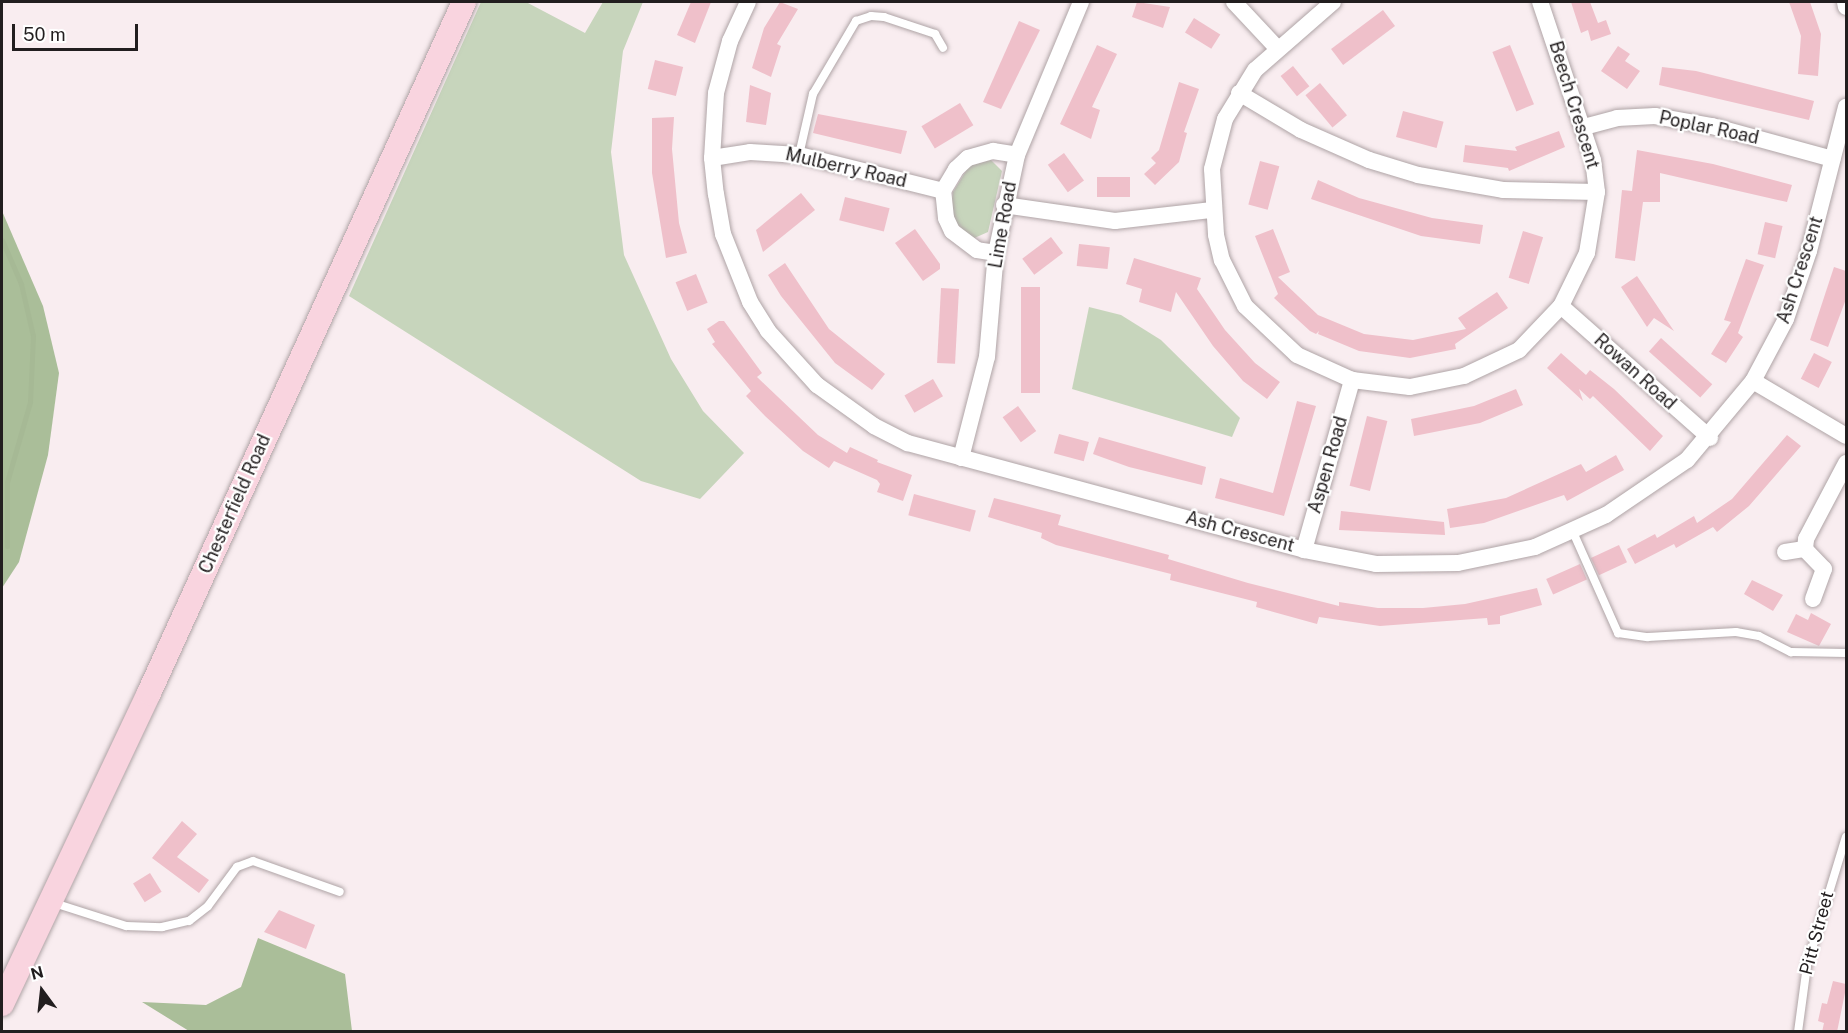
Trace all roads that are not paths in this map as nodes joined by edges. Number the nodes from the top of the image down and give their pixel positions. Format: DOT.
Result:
graph roads {
  1 [pos="464,2"];
  2 [pos="748,2"];
  3 [pos="1081,2"];
  4 [pos="1234,2"];
  5 [pos="1333,2"];
  6 [pos="1540,2"];
  7 [pos="1845,2"];
  8 [pos="1846,7"];
  9 [pos="943,48"];
  10 [pos="1277,48"];
  11 [pos="1239,93"];
  12 [pos="1846,107"];
  13 [pos="1584,127"];
  14 [pos="800,155"];
  15 [pos="1017,155"];
  16 [pos="712,158"];
  17 [pos="1833,159"];
  18 [pos="943,191"];
  19 [pos="1597,192"];
  20 [pos="1004,205"];
  21 [pos="1212,210"];
  22 [pos="996,253"];
  23 [pos="1561,306"];
  24 [pos="1352,380"];
  25 [pos="1753,381"];
  26 [pos="1846,436"];
  27 [pos="1710,438"];
  28 [pos="961,458"];
  29 [pos="1846,463"];
  30 [pos="1573,532"];
  31 [pos="1804,549"];
  32 [pos="1304,550"];
  33 [pos="1785,552"];
  34 [pos="1813,600"];
  35 [pos="1846,653"];
  36 [pos="1846,837"];
  37 [pos="340,892"];
  38 [pos="50,902"];
  39 [pos="2,1004"];
  40 [pos="1798,1032"];
  1 -- 38 [label="main road, Chesterfield Road"];
  2 -- 16 [label="street, Ash Crescent"];
  3 -- 15 [label="street, Lime Road"];
  4 -- 10 [label="street"];
  5 -- 10 [label="street, Beech Crescent"];
  6 -- 13 [label="street, Beech Crescent"];
  7 -- 8 [label="street"];
  9 -- 14 [label="lane"];
  10 -- 11 [label="street, Beech Crescent"];
  11 -- 19 [label="street"];
  11 -- 21 [label="street, Beech Crescent"];
  12 -- 17 [label="street, Ash Crescent"];
  13 -- 17 [label="street, Poplar Road"];
  13 -- 19 [label="street, Beech Crescent"];
  14 -- 16 [label="street, Mulberry Road"];
  14 -- 18 [label="street, Mulberry Road"];
  15 -- 18 [label="street"];
  15 -- 20 [label="street, Lime Road"];
  16 -- 28 [label="street, Ash Crescent"];
  17 -- 25 [label="street, Ash Crescent"];
  18 -- 22 [label="street"];
  19 -- 23 [label="street, Beech Crescent"];
  20 -- 21 [label="street"];
  20 -- 22 [label="street, Lime Road"];
  21 -- 24 [label="street, Beech Crescent"];
  22 -- 28 [label="street, Lime Road"];
  23 -- 24 [label="street, Beech Crescent"];
  23 -- 27 [label="street, Rowan Road"];
  24 -- 32 [label="street, Aspen Road"];
  25 -- 26 [label="street"];
  25 -- 27 [label="street, Ash Crescent"];
  27 -- 30 [label="street, Ash Crescent"];
  28 -- 32 [label="street, Ash Crescent"];
  29 -- 31 [label="street"];
  30 -- 32 [label="street, Ash Crescent"];
  30 -- 35 [label="lane"];
  31 -- 33 [label="street"];
  31 -- 34 [label="street"];
  36 -- 40 [label="lane, Pitt Street"];
  37 -- 38 [label="lane"];
  38 -- 39 [label="main road, Chesterfield Road"];
}
